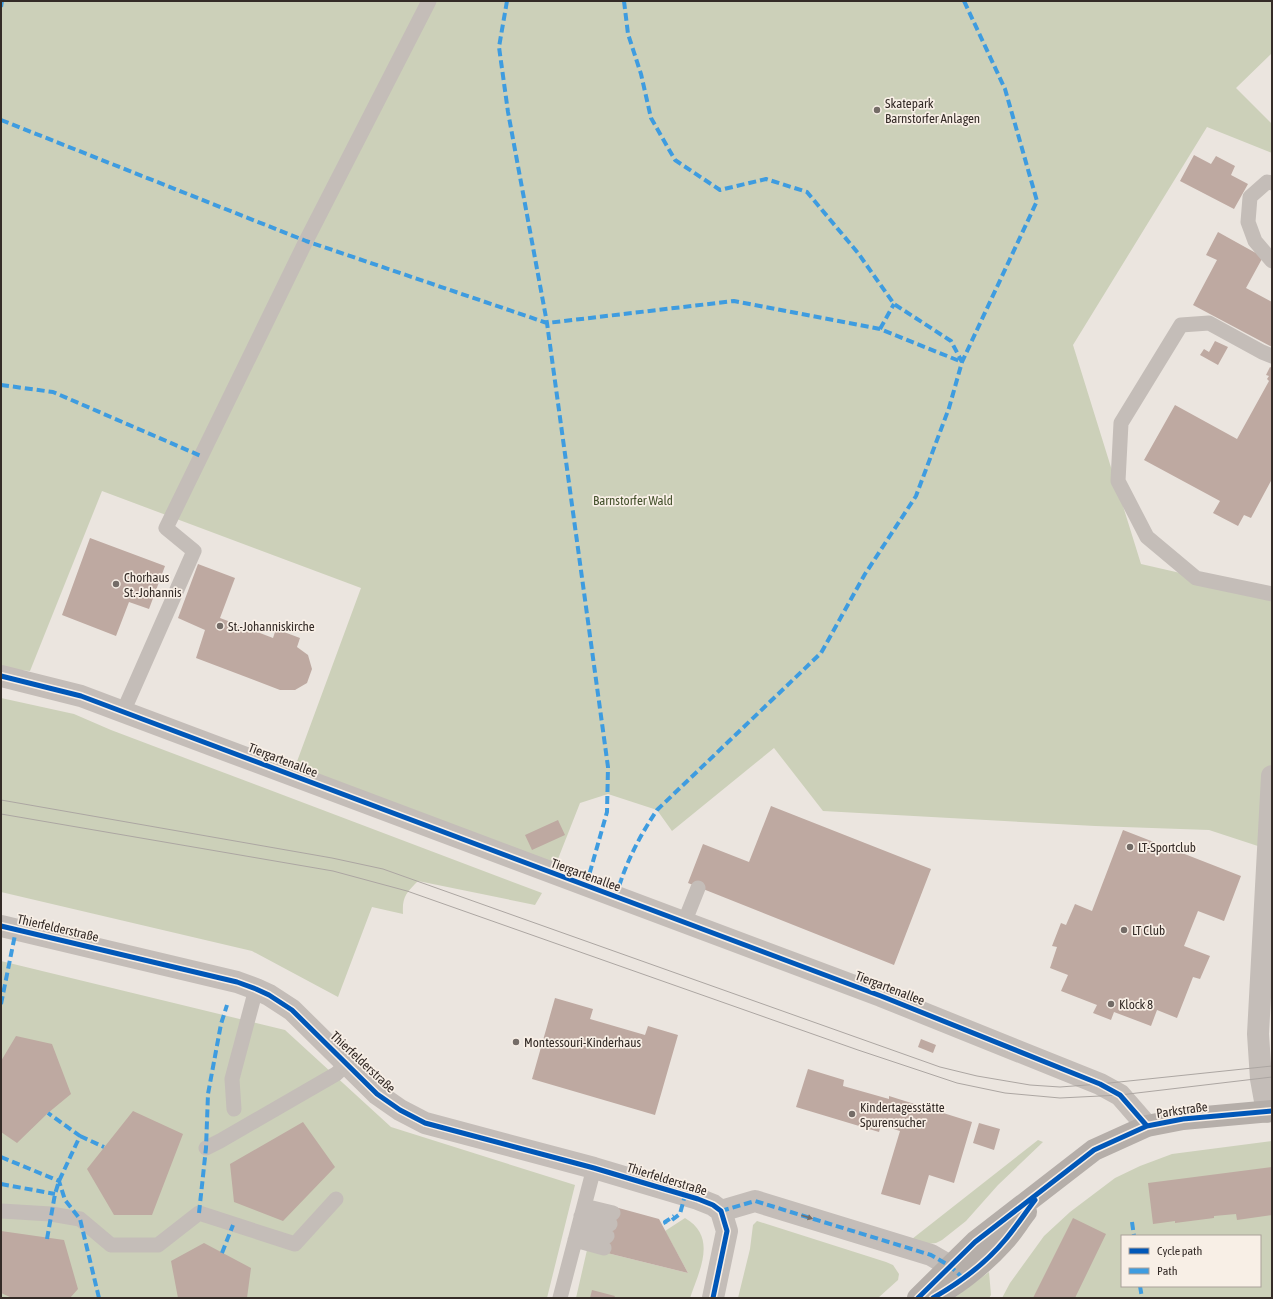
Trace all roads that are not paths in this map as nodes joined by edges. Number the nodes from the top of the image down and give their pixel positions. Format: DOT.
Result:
graph roads {
  1 [pos="429,1"];
  2 [pos="1272,183"];
  3 [pos="1272,261"];
  4 [pos="1272,356"];
  5 [pos="1272,594"];
  6 [pos="1,676"];
  7 [pos="123,712"];
  8 [pos="1272,776"];
  9 [pos="698,888"];
  10 [pos="684,923"];
  11 [pos="1,926"];
  12 [pos="256,989"];
  13 [pos="347,1064"];
  14 [pos="234,1109"];
  15 [pos="1269,1112"];
  16 [pos="1147,1126"];
  17 [pos="206,1148"];
  18 [pos="594,1168"];
  19 [pos="336,1199"];
  20 [pos="1,1211"];
  21 [pos="721,1211"];
  22 [pos="580,1223"];
  23 [pos="956,1272"];
  24 [pos="560,1298"];
  25 [pos="713,1298"];
  26 [pos="918,1298"];
  27 [pos="933,1298"];
  1 -- 7 [label="lane"];
  2 -- 3 [label="lane"];
  4 -- 5 [label="lane"];
  6 -- 7 [label="street, Tiergartenallee"];
  7 -- 10 [label="street, Tiergartenallee"];
  8 -- 15 [label="street"];
  9 -- 10 [label="lane"];
  10 -- 16 [label="street, Tiergartenallee"];
  11 -- 12 [label="street, Thierfelderstraße"];
  12 -- 13 [label="street, Thierfelderstraße"];
  12 -- 14 [label="lane"];
  13 -- 17 [label="lane"];
  13 -- 18 [label="street, Thierfelderstraße"];
  15 -- 16 [label="main road, Parkstraße"];
  16 -- 23 [label="main road, Parkstraße"];
  18 -- 21 [label="street, Thierfelderstraße"];
  18 -- 22 [label="lane"];
  19 -- 20 [label="lane"];
  21 -- 23 [label="street, one-way"];
  21 -- 25 [label="street"];
  22 -- 22 [label="lane"];
  22 -- 24 [label="lane"];
  23 -- 26 [label="main road, Parkstraße"];
  23 -- 27 [label="main road, Parkstraße"];
}
